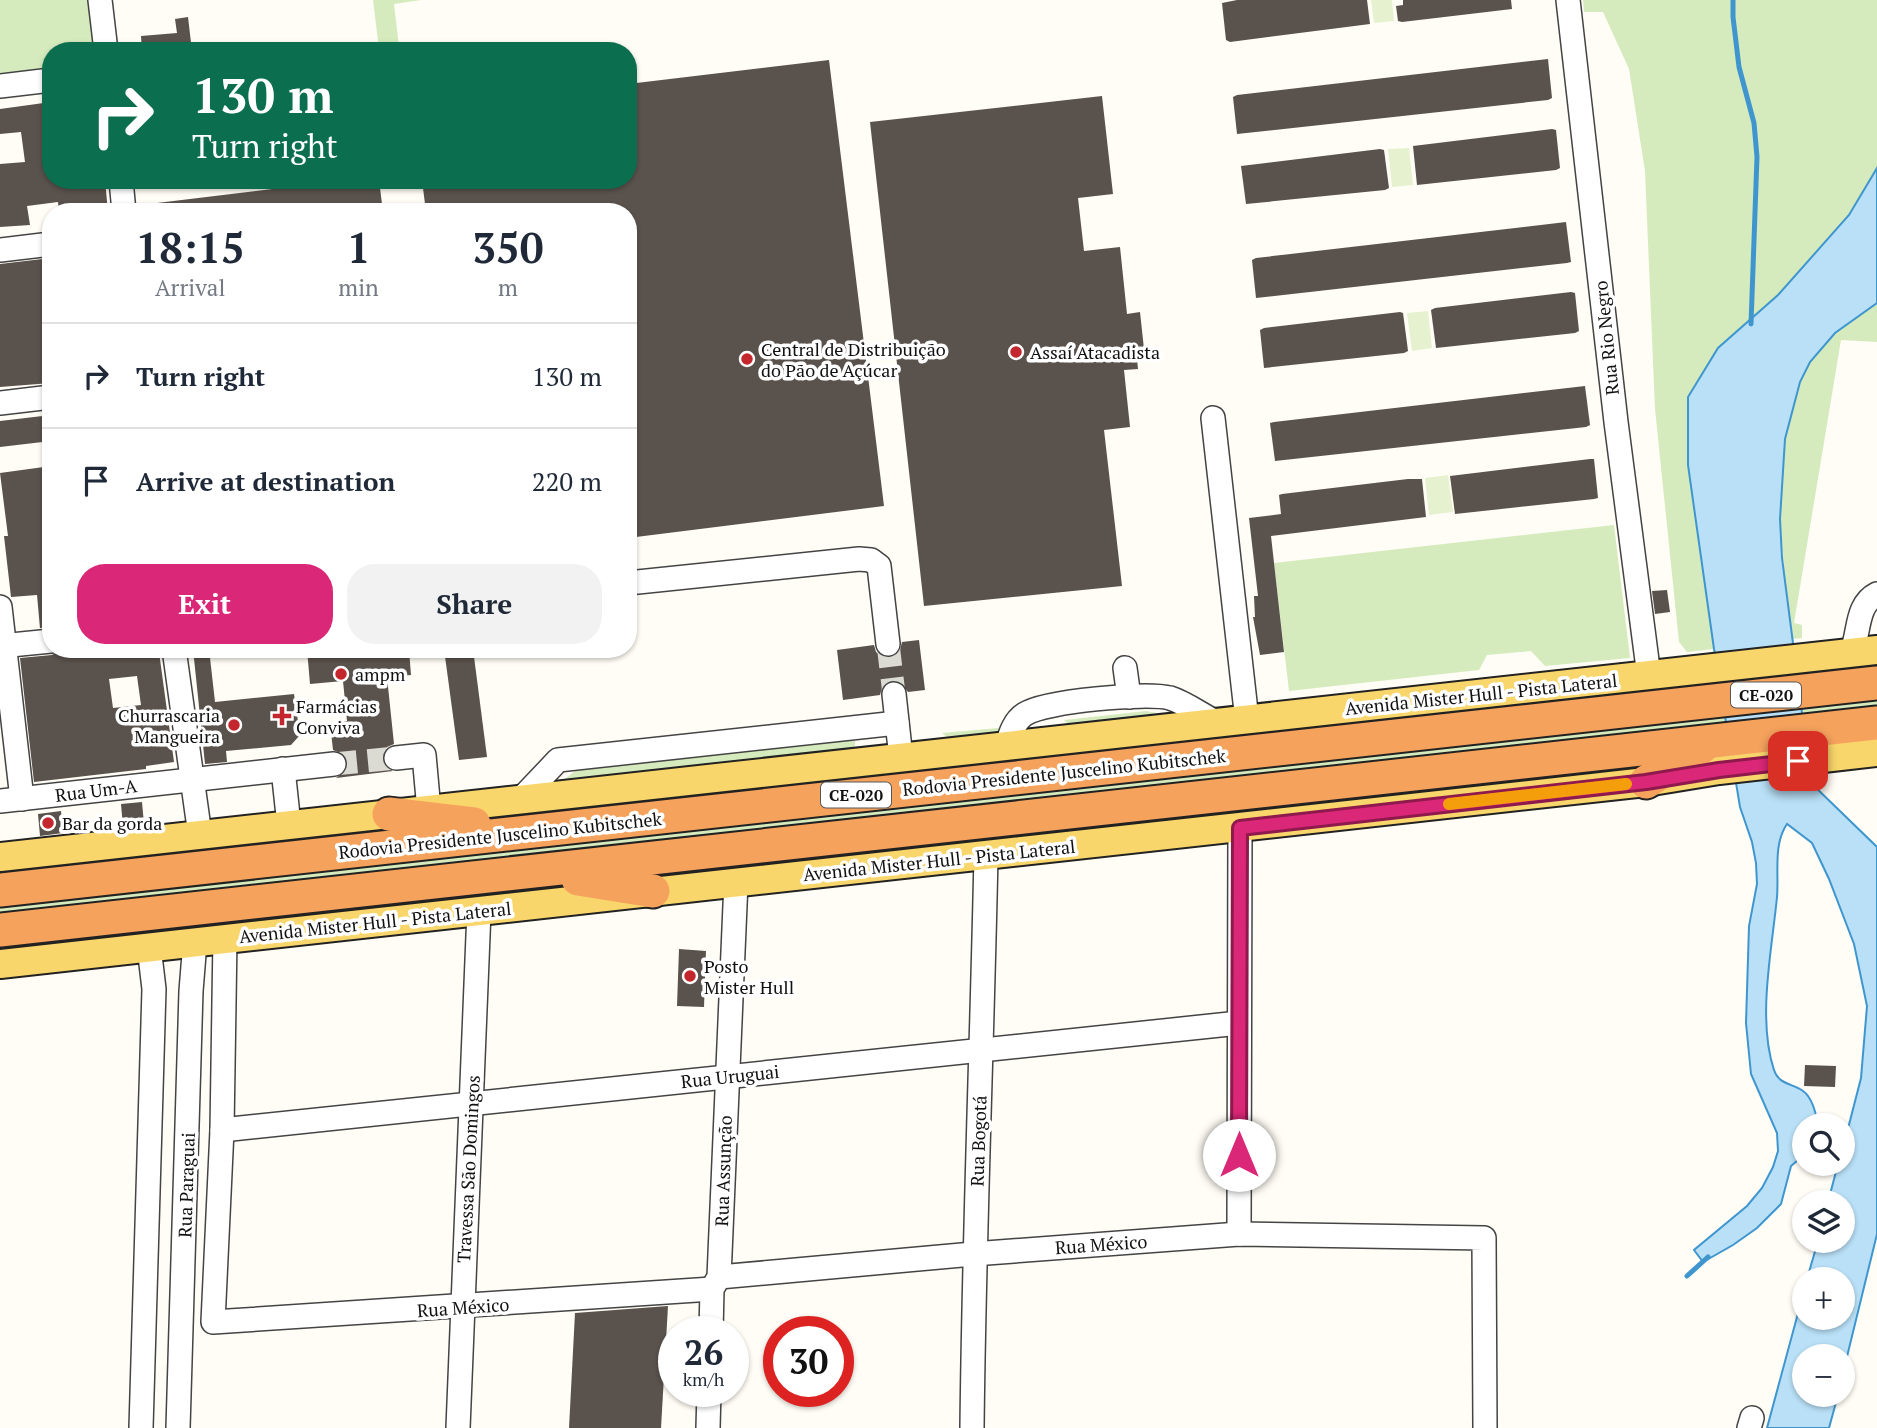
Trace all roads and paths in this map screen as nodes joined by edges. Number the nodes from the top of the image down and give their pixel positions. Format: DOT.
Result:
graph roads {
  1 [pos="100,0"];
  2 [pos="1568,0"];
  3 [pos="105,42"];
  4 [pos="42,81"];
  5 [pos="0,86"];
  6 [pos="42,245"];
  7 [pos="0,250"];
  8 [pos="42,398"];
  9 [pos="0,402"];
  10 [pos="1213,418"];
  11 [pos="637,582"];
  12 [pos="1877,594"];
  13 [pos="0,607"];
  14 [pos="42,642"];
  15 [pos="888,643"];
  16 [pos="2,646"];
  17 [pos="1864,651"];
  18 [pos="175,658"];
  19 [pos="1125,667"];
  20 [pos="1649,676"];
  21 [pos="1877,683"];
  22 [pos="894,694"];
  23 [pos="1129,697"];
  24 [pos="1247,720"];
  25 [pos="897,723"];
  26 [pos="1218,723"];
  27 [pos="1877,723"];
  28 [pos="1710,741"];
  29 [pos="1007,746"];
  30 [pos="1877,752"];
  31 [pos="396,758"];
  32 [pos="901,758"];
  33 [pos="334,764"];
  34 [pos="283,769"];
  35 [pos="192,778"];
  36 [pos="1646,782"];
  37 [pos="521,799"];
  38 [pos="11,800"];
  39 [pos="429,810"];
  40 [pos="390,814"];
  41 [pos="289,825"];
  42 [pos="1240,828"];
  43 [pos="532,831"];
  44 [pos="200,835"];
  45 [pos="986,855"];
  46 [pos="0,857"];
  47 [pos="520,873"];
  48 [pos="736,882"];
  49 [pos="0,890"];
  50 [pos="653,891"];
  51 [pos="478,911"];
  52 [pos="0,930"];
  53 [pos="225,938"];
  54 [pos="195,942"];
  55 [pos="149,947"];
  56 [pos="0,964"];
  57 [pos="1239,1023"];
  58 [pos="982,1049"];
  59 [pos="727,1076"];
  60 [pos="472,1103"];
  61 [pos="222,1130"];
  62 [pos="1239,1234"];
  63 [pos="973,1254"];
  64 [pos="716,1283"];
  65 [pos="461,1307"];
  66 [pos="713,1316"];
  67 [pos="709,1407"];
  68 [pos="141,1428"];
  69 [pos="178,1428"];
  70 [pos="458,1428"];
  71 [pos="708,1428"];
  72 [pos="972,1428"];
  73 [pos="1485,1428"];
  1 -- 3 [label="street"];
  2 -- 20 [label="street, Rua Rio Negro"];
  4 -- 5 [label="street"];
  6 -- 7 [label="street"];
  8 -- 9 [label="street"];
  10 -- 24 [label="street"];
  11 -- 15 [label="street"];
  12 -- 17 [label="street"];
  13 -- 16 [label="street"];
  14 -- 16 [label="street"];
  16 -- 38 [label="street"];
  17 -- 20 [label="main road, Avenida Mister Hull - Pista Lateral"];
  18 -- 35 [label="street"];
  19 -- 23 [label="street"];
  20 -- 24 [label="main road, Avenida Mister Hull - Pista Lateral"];
  21 -- 43 [label="highway, Rodovia Presidente Juscelino Kubitschek / CE-020"];
  22 -- 25 [label="street"];
  23 -- 26 [label="street"];
  23 -- 29 [label="street"];
  24 -- 26 [label="main road, Avenida Mister Hull - Pista Lateral"];
  25 -- 32 [label="street"];
  25 -- 37 [label="street"];
  26 -- 29 [label="main road, Avenida Mister Hull - Pista Lateral"];
  27 -- 28 [label="highway, CE-020"];
  28 -- 36 [label="highway"];
  28 -- 47 [label="highway, CE-020"];
  29 -- 32 [label="main road, Avenida Mister Hull - Pista Lateral"];
  30 -- 36 [label="main road, Avenida Mister Hull - Pista Lateral"];
  31 -- 39 [label="street"];
  32 -- 37 [label="main road, Avenida Mister Hull - Pista Lateral"];
  33 -- 34 [label="street, Rua Um-A"];
  34 -- 35 [label="street, Rua Um-A"];
  34 -- 41 [label="street"];
  35 -- 38 [label="street, Rua Um-A"];
  35 -- 44 [label="street"];
  36 -- 42 [label="main road, Avenida Mister Hull - Pista Lateral"];
  37 -- 39 [label="main road, Avenida Mister Hull - Pista Lateral"];
  39 -- 40 [label="main road, Avenida Mister Hull - Pista Lateral"];
  40 -- 41 [label="main road, Avenida Mister Hull - Pista Lateral"];
  40 -- 43 [label="highway"];
  41 -- 44 [label="main road, Avenida Mister Hull - Pista Lateral"];
  42 -- 45 [label="main road, Avenida Mister Hull - Pista Lateral"];
  42 -- 57 [label="street"];
  43 -- 49 [label="highway, Rodovia Presidente Juscelino Kubitschek / CE-020"];
  44 -- 46 [label="main road, Avenida Mister Hull - Pista Lateral"];
  45 -- 48 [label="main road, Avenida Mister Hull - Pista Lateral"];
  45 -- 58 [label="street, Rua Bogotá"];
  47 -- 50 [label="highway"];
  47 -- 52 [label="highway, CE-020"];
  48 -- 50 [label="main road, Avenida Mister Hull - Pista Lateral"];
  48 -- 59 [label="street, Rua Assunção"];
  50 -- 51 [label="main road, Avenida Mister Hull - Pista Lateral"];
  51 -- 53 [label="main road, Avenida Mister Hull - Pista Lateral"];
  51 -- 60 [label="street, Travessa São Domingos"];
  53 -- 54 [label="main road, Avenida Mister Hull - Pista Lateral"];
  53 -- 61 [label="street"];
  54 -- 55 [label="main road, Avenida Mister Hull - Pista Lateral"];
  54 -- 69 [label="street, Rua Paraguai"];
  55 -- 56 [label="main road, Avenida Mister Hull - Pista Lateral"];
  55 -- 68 [label="street"];
  57 -- 58 [label="street, Rua Uruguai"];
  57 -- 62 [label="street"];
  58 -- 59 [label="street, Rua Uruguai"];
  58 -- 63 [label="street, Rua Bogotá"];
  59 -- 60 [label="street, Rua Uruguai"];
  59 -- 64 [label="street, Rua Assunção"];
  60 -- 61 [label="street, Rua Uruguai"];
  60 -- 65 [label="street, Travessa São Domingos"];
  61 -- 65 [label="street, Rua México"];
  62 -- 63 [label="street, Rua México"];
  62 -- 73 [label="street, Rua México"];
  63 -- 64 [label="street, Rua México"];
  63 -- 72 [label="street, Rua Bogotá"];
  64 -- 65 [label="street, Rua México"];
  64 -- 66 [label="street, Rua Assunção"];
  65 -- 70 [label="street, Travessa São Domingos"];
  67 -- 71 [label="street"];
}
